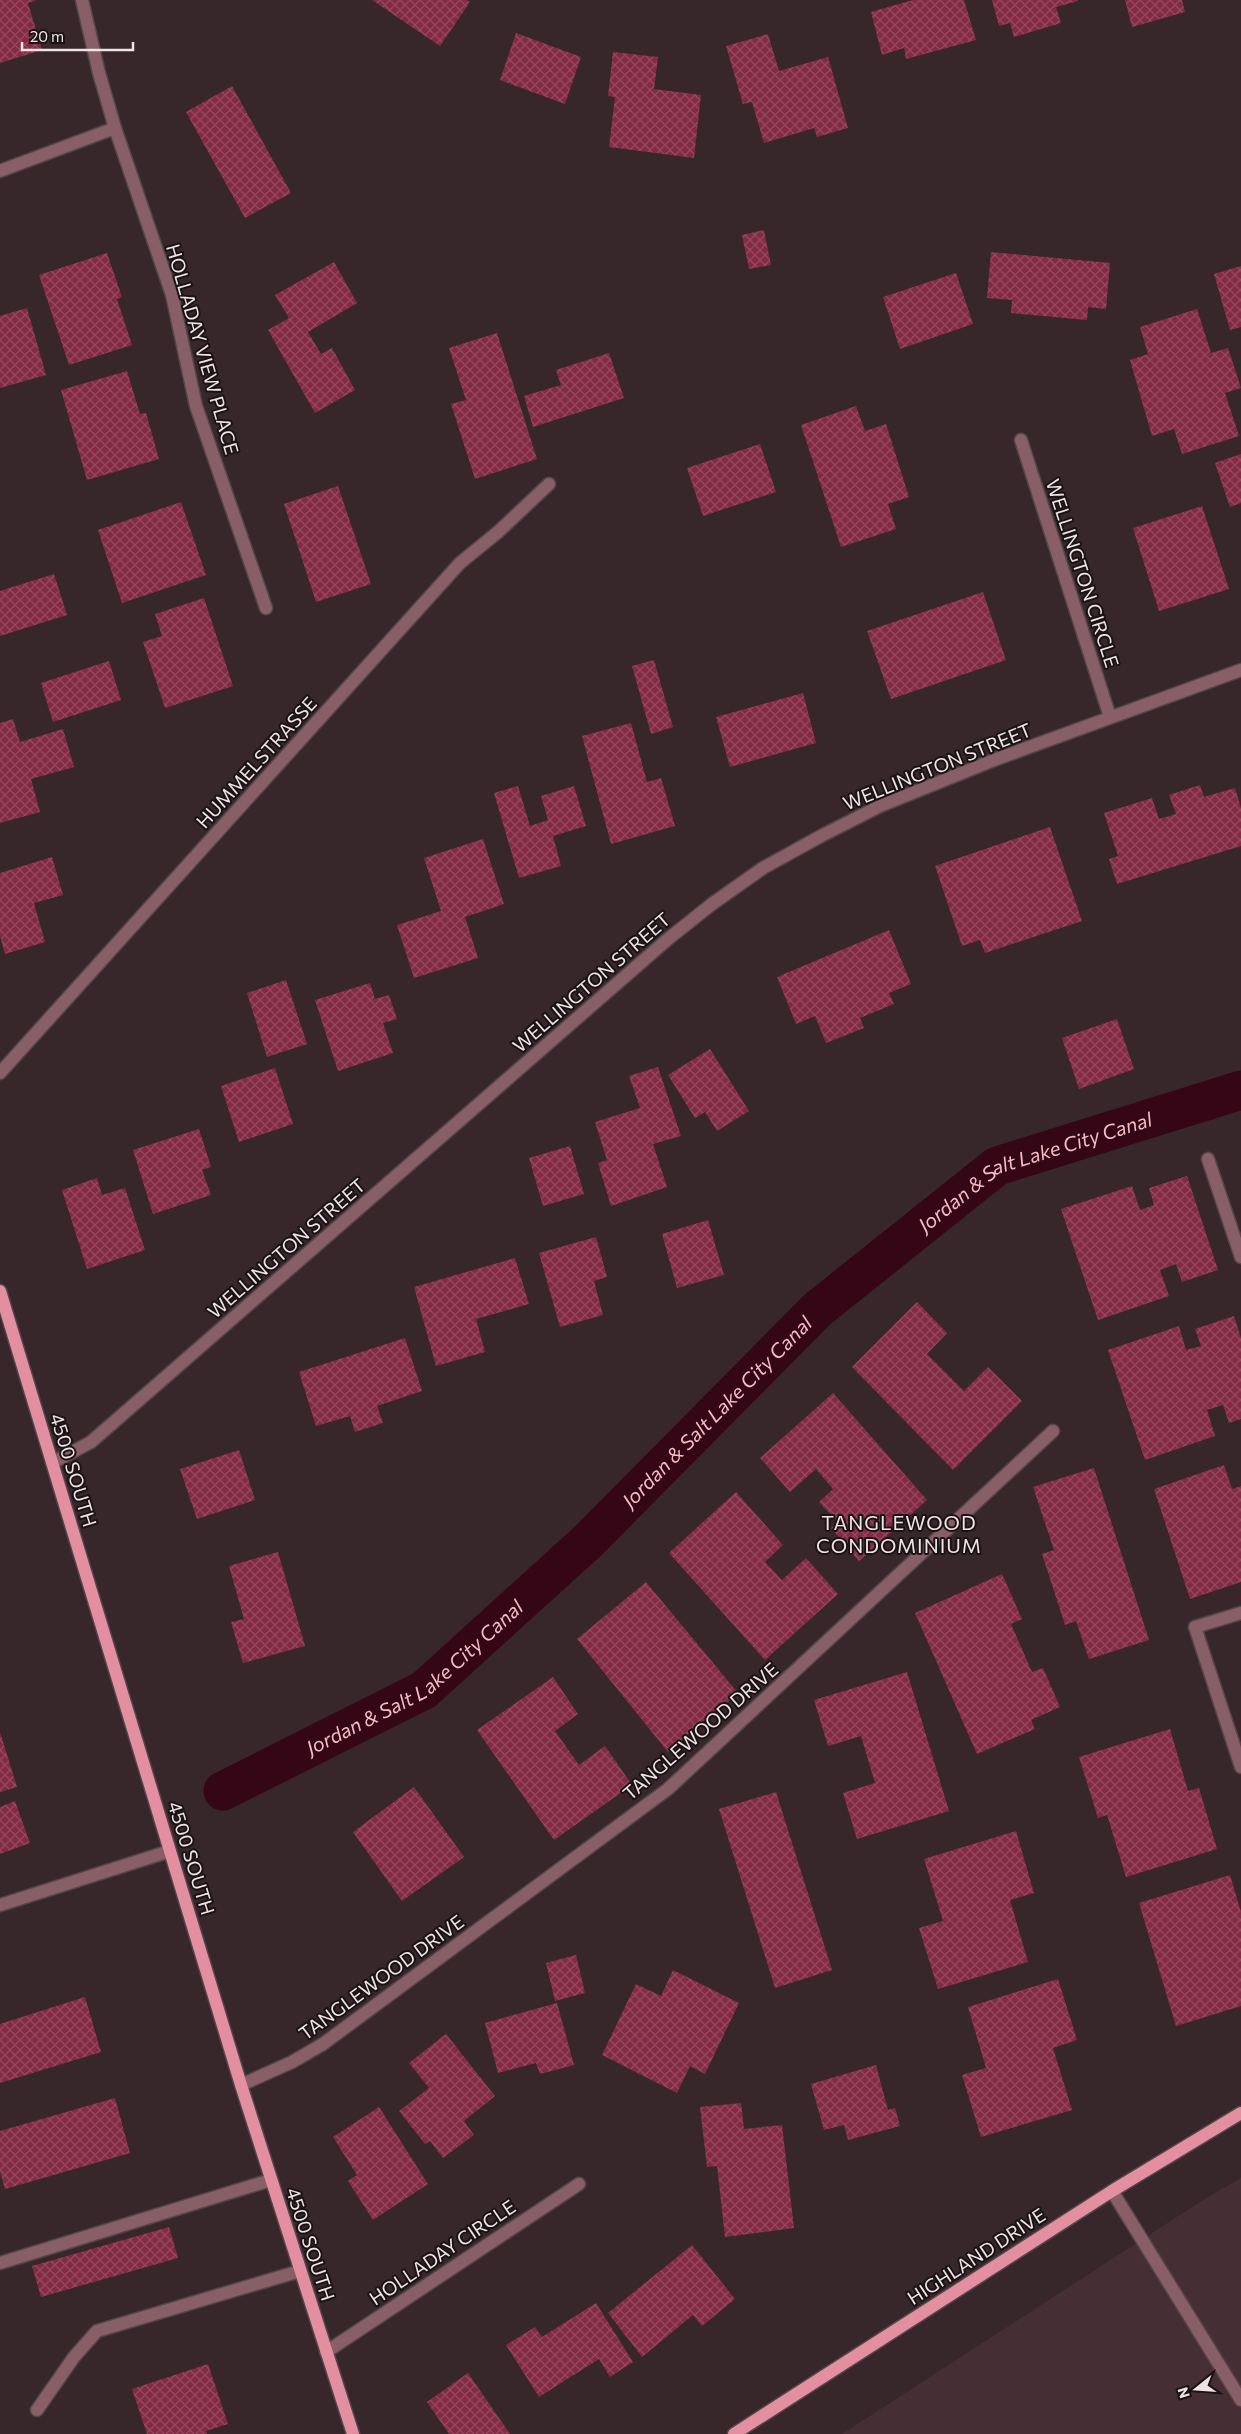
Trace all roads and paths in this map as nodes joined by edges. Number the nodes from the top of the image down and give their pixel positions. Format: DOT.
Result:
graph roads {
  1 [pos="82,0"];
  2 [pos="115,128"];
  3 [pos="0,171"];
  4 [pos="1021,440"];
  5 [pos="549,484"];
  6 [pos="266,608"];
  7 [pos="1241,670"];
  8 [pos="1110,717"];
  9 [pos="0,1073"];
  10 [pos="1208,1159"];
  11 [pos="1241,1257"];
  12 [pos="0,1291"];
  13 [pos="1053,1431"];
  14 [pos="52,1463"];
  15 [pos="1241,1613"];
  16 [pos="1241,1767"];
  17 [pos="170,1851"];
  18 [pos="0,1905"];
  19 [pos="241,2085"];
  20 [pos="1241,2113"];
  21 [pos="271,2180"];
  22 [pos="579,2184"];
  23 [pos="1112,2191"];
  24 [pos="0,2263"];
  25 [pos="300,2271"];
  26 [pos="326,2352"];
  27 [pos="1241,2400"];
  28 [pos="38,2410"];
  29 [pos="353,2434"];
  30 [pos="734,2434"];
  1 -- 2 [label="street, HOLLADAY VIEW PLACE"];
  2 -- 3 [label="street"];
  2 -- 6 [label="street, HOLLADAY VIEW PLACE"];
  4 -- 8 [label="street, WELLINGTON CIRCLE"];
  5 -- 9 [label="street, HUMMELSTRASSE"];
  7 -- 8 [label="street, WELLINGTON STREET"];
  8 -- 14 [label="street, WELLINGTON STREET"];
  10 -- 11 [label="street"];
  12 -- 14 [label="main road, 4500 SOUTH"];
  13 -- 19 [label="street, TANGLEWOOD DRIVE"];
  14 -- 17 [label="main road, 4500 SOUTH"];
  15 -- 16 [label="street"];
  17 -- 18 [label="street"];
  17 -- 19 [label="main road, 4500 SOUTH"];
  19 -- 21 [label="main road, 4500 SOUTH"];
  20 -- 23 [label="main road, HIGHLAND DRIVE"];
  21 -- 24 [label="street"];
  21 -- 25 [label="main road, 4500 SOUTH"];
  22 -- 26 [label="street, HOLLADAY CIRCLE"];
  23 -- 27 [label="street"];
  23 -- 30 [label="main road, HIGHLAND DRIVE"];
  25 -- 26 [label="main road, 4500 SOUTH"];
  25 -- 28 [label="street"];
  26 -- 29 [label="main road, 4500 SOUTH"];
}
